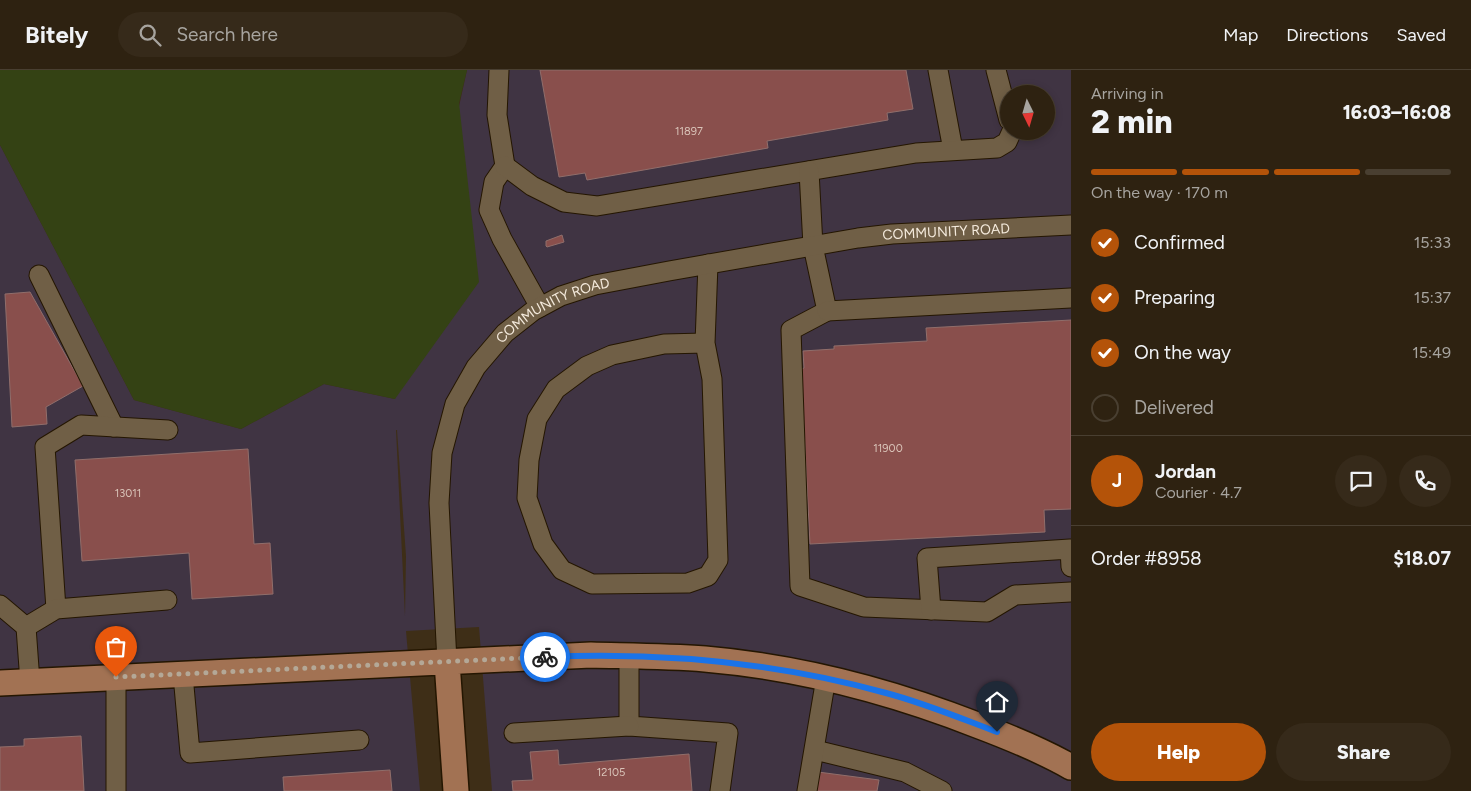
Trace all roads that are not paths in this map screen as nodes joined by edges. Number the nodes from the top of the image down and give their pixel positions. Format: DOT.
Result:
graph roads {
  1 [pos="499,70"];
  2 [pos="938,70"];
  3 [pos="996,70"];
  4 [pos="1000,85"];
  5 [pos="1008,140"];
  6 [pos="953,150"];
  7 [pos="505,166"];
  8 [pos="809,171"];
  9 [pos="1071,226"];
  10 [pos="813,246"];
  11 [pos="708,264"];
  12 [pos="39,275"];
  13 [pos="1071,298"];
  14 [pos="540,307"];
  15 [pos="827,311"];
  16 [pos="705,343"];
  17 [pos="114,427"];
  18 [pos="168,430"];
  19 [pos="1071,567"];
  20 [pos="1071,592"];
  21 [pos="167,600"];
  22 [pos="0,605"];
  23 [pos="56,609"];
  24 [pos="931,610"];
  25 [pos="26,627"];
  26 [pos="629,656"];
  27 [pos="447,662"];
  28 [pos="183,675"];
  29 [pos="116,677"];
  30 [pos="826,678"];
  31 [pos="30,682"];
  32 [pos="0,684"];
  33 [pos="629,726"];
  34 [pos="514,733"];
  35 [pos="358,740"];
  36 [pos="815,750"];
  37 [pos="1071,767"];
  38 [pos="116,791"];
  39 [pos="456,791"];
  40 [pos="720,791"];
  41 [pos="807,791"];
  42 [pos="942,791"];
  1 -- 7 [label="street"];
  2 -- 6 [label="street"];
  3 -- 4 [label="street"];
  5 -- 6 [label="street"];
  6 -- 8 [label="street"];
  7 -- 8 [label="street"];
  7 -- 14 [label="street"];
  8 -- 10 [label="street"];
  9 -- 10 [label="street, COMMUNITY ROAD"];
  10 -- 11 [label="street, COMMUNITY ROAD"];
  10 -- 15 [label="street"];
  11 -- 14 [label="street, COMMUNITY ROAD"];
  11 -- 16 [label="street"];
  12 -- 17 [label="street"];
  13 -- 15 [label="street"];
  14 -- 27 [label="street, COMMUNITY ROAD"];
  15 -- 24 [label="street"];
  16 -- 16 [label="street"];
  17 -- 18 [label="street"];
  17 -- 23 [label="street"];
  19 -- 24 [label="street"];
  20 -- 24 [label="street"];
  21 -- 23 [label="street"];
  22 -- 25 [label="street"];
  23 -- 25 [label="street"];
  25 -- 31 [label="street"];
  26 -- 27 [label="main road"];
  26 -- 30 [label="main road"];
  26 -- 33 [label="street"];
  27 -- 28 [label="main road"];
  27 -- 39 [label="main road, COMMUNITY ROAD"];
  28 -- 29 [label="main road"];
  28 -- 35 [label="street"];
  29 -- 31 [label="main road"];
  29 -- 38 [label="street"];
  30 -- 36 [label="street"];
  30 -- 37 [label="main road"];
  31 -- 32 [label="main road"];
  33 -- 34 [label="street"];
  33 -- 40 [label="street"];
  36 -- 41 [label="street"];
  36 -- 42 [label="street"];
}
